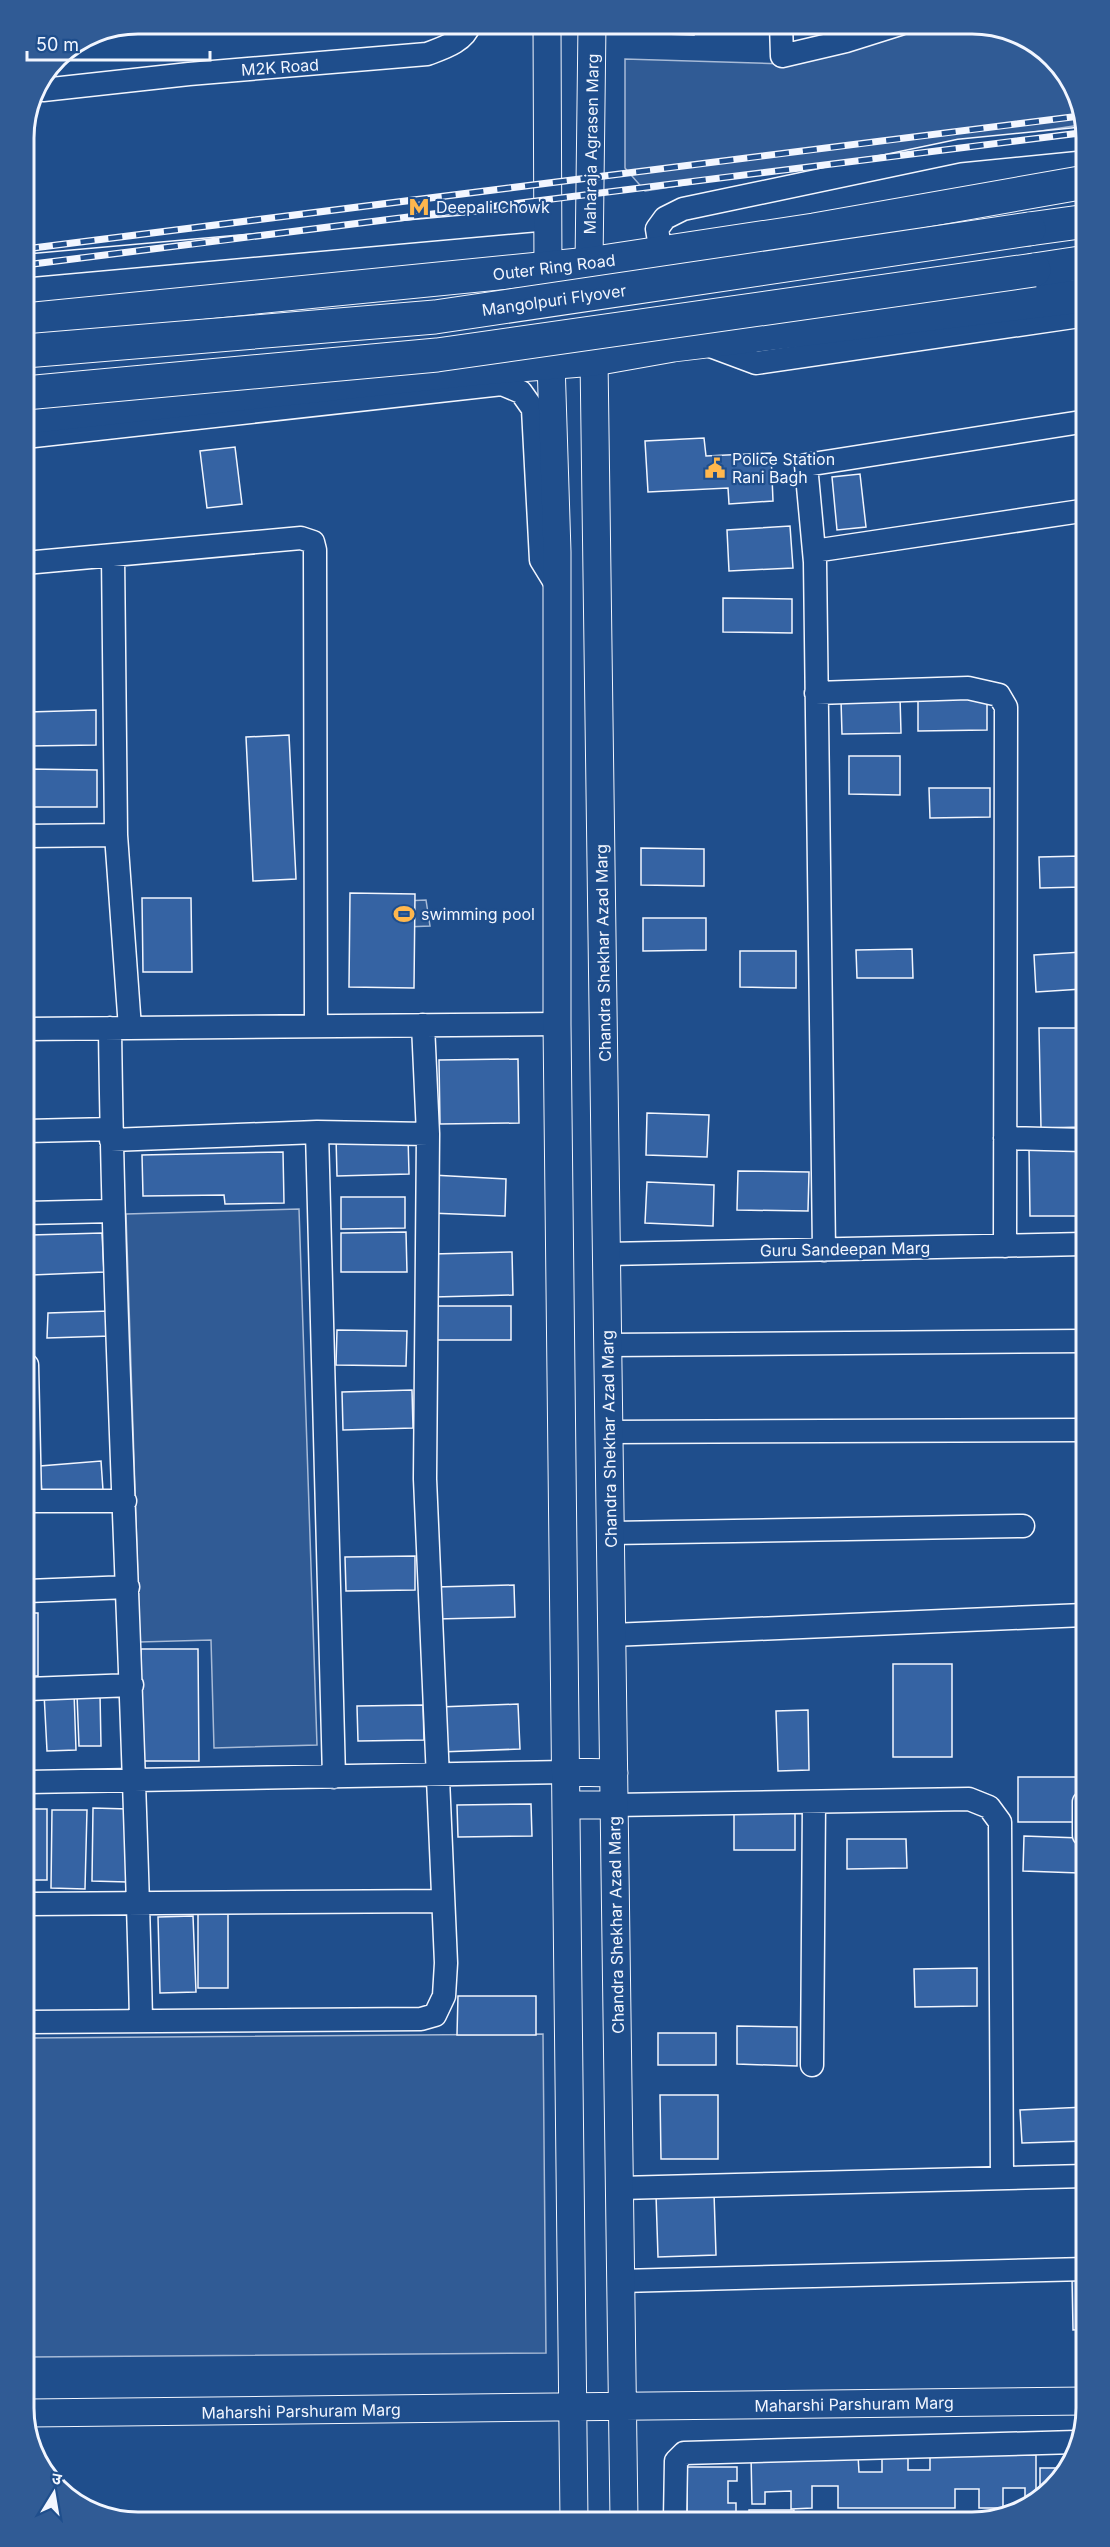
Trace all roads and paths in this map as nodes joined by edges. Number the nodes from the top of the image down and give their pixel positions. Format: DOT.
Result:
graph roads {
  1 [pos="465,34"];
  2 [pos="548,34"];
  3 [pos="592,35"];
  4 [pos="781,35"];
  5 [pos="865,35"];
  6 [pos="47,90"];
  7 [pos="1076,139"];
  8 [pos="1076,184"];
  9 [pos="549,219"];
  10 [pos="1076,223"];
  11 [pos="814,230"];
  12 [pos="661,253"];
  13 [pos="590,264"];
  14 [pos="1076,264"];
  15 [pos="35,265"];
  16 [pos="548,269"];
  17 [pos="1076,296"];
  18 [pos="69,316"];
  19 [pos="1076,317"];
  20 [pos="35,319"];
  21 [pos="828,327"];
  22 [pos="700,342"];
  23 [pos="35,350"];
  24 [pos="594,359"];
  25 [pos="551,362"];
  26 [pos="35,392"];
  27 [pos="78,411"];
  28 [pos="35,416"];
  29 [pos="1076,423"];
  30 [pos="35,436"];
  31 [pos="1076,513"];
  32 [pos="556,544"];
  33 [pos="597,547"];
  34 [pos="814,551"];
  35 [pos="114,555"];
  36 [pos="35,562"];
  37 [pos="557,586"];
  38 [pos="816,693"];
  39 [pos="116,835"];
  40 [pos="35,836"];
  41 [pos="558,1024"];
  42 [pos="423,1025"];
  43 [pos="316,1026"];
  44 [pos="120,1028"];
  45 [pos="35,1029"];
  46 [pos="35,1131"];
  47 [pos="317,1132"];
  48 [pos="111,1134"];
  49 [pos="428,1134"];
  50 [pos="1005,1138"];
  51 [pos="1076,1140"];
  52 [pos="113,1211"];
  53 [pos="35,1213"];
  54 [pos="1076,1244"];
  55 [pos="1005,1246"];
  56 [pos="824,1250"];
  57 [pos="607,1254"];
  58 [pos="1076,1341"];
  59 [pos="608,1345"];
  60 [pos="1076,1430"];
  61 [pos="609,1432"];
  62 [pos="34,1501"];
  63 [pos="125,1501"];
  64 [pos="1023,1526"];
  65 [pos="611,1533"];
  66 [pos="129,1587"];
  67 [pos="34,1591"];
  68 [pos="1076,1615"];
  69 [pos="612,1635"];
  70 [pos="132,1685"];
  71 [pos="34,1689"];
  72 [pos="566,1772"];
  73 [pos="614,1773"];
  74 [pos="438,1774"];
  75 [pos="334,1777"];
  76 [pos="136,1780"];
  77 [pos="34,1782"];
  78 [pos="814,1802"];
  79 [pos="566,1805"];
  80 [pos="614,1805"];
  81 [pos="443,1901"];
  82 [pos="34,1904"];
  83 [pos="139,1904"];
  84 [pos="141,2020"];
  85 [pos="34,2022"];
  86 [pos="812,2065"];
  87 [pos="1076,2176"];
  88 [pos="1002,2178"];
  89 [pos="620,2188"];
  90 [pos="1076,2269"];
  91 [pos="621,2281"];
  92 [pos="1076,2401"];
  93 [pos="623,2407"];
  94 [pos="573,2408"];
  95 [pos="34,2414"];
  96 [pos="1069,2442"];
  97 [pos="574,2512"];
  98 [pos="624,2512"];
  99 [pos="675,2512"];
  1 -- 6 [label="street, M2K Road"];
  2 -- 9 [label="street"];
  3 -- 13 [label="street, Maharaja Agrasen Marg"];
  4 -- 5 [label="street"];
  7 -- 12 [label="street"];
  8 -- 11 [label="main road, Outer Ring Road"];
  9 -- 15 [label="street"];
  9 -- 16 [label="street"];
  10 -- 23 [label="main road, Mangolpuri Flyover, bridge"];
  11 -- 12 [label="main road, Outer Ring Road"];
  11 -- 21 [label="main road"];
  12 -- 13 [label="main road, Outer Ring Road"];
  13 -- 16 [label="main road, Outer Ring Road"];
  14 -- 26 [label="main road, bridge"];
  16 -- 18 [label="main road, Outer Ring Road"];
  17 -- 21 [label="main road"];
  18 -- 20 [label="main road, Outer Ring Road"];
  18 -- 27 [label="main road"];
  19 -- 22 [label="street"];
  21 -- 22 [label="main road"];
  22 -- 24 [label="main road"];
  24 -- 25 [label="main road"];
  24 -- 33 [label="street, Chandra Shekhar Azad Marg"];
  25 -- 27 [label="main road"];
  25 -- 32 [label="street"];
  27 -- 28 [label="main road"];
  29 -- 34 [label="street"];
  30 -- 37 [label="street"];
  31 -- 34 [label="street"];
  32 -- 33 [label="street"];
  32 -- 37 [label="street"];
  33 -- 57 [label="street, Chandra Shekhar Azad Marg"];
  34 -- 38 [label="street"];
  35 -- 36 [label="street"];
  35 -- 39 [label="street"];
  35 -- 43 [label="street"];
  37 -- 41 [label="street"];
  38 -- 50 [label="street"];
  38 -- 56 [label="street"];
  39 -- 40 [label="street"];
  39 -- 44 [label="street"];
  41 -- 42 [label="street"];
  41 -- 72 [label="street"];
  42 -- 43 [label="street"];
  42 -- 49 [label="street"];
  43 -- 44 [label="street"];
  44 -- 45 [label="street"];
  44 -- 48 [label="street"];
  46 -- 48 [label="street"];
  47 -- 48 [label="street"];
  47 -- 49 [label="street"];
  47 -- 75 [label="street"];
  48 -- 52 [label="street"];
  49 -- 74 [label="street"];
  50 -- 51 [label="street"];
  50 -- 55 [label="street"];
  52 -- 53 [label="street"];
  52 -- 63 [label="street"];
  54 -- 55 [label="street, Guru Sandeepan Marg"];
  55 -- 56 [label="street, Guru Sandeepan Marg"];
  56 -- 57 [label="street, Guru Sandeepan Marg"];
  57 -- 59 [label="street, Chandra Shekhar Azad Marg"];
  58 -- 59 [label="street"];
  59 -- 61 [label="street, Chandra Shekhar Azad Marg"];
  60 -- 61 [label="street"];
  61 -- 65 [label="street, Chandra Shekhar Azad Marg"];
  62 -- 63 [label="street"];
  63 -- 66 [label="street"];
  64 -- 65 [label="street"];
  65 -- 69 [label="street, Chandra Shekhar Azad Marg"];
  66 -- 67 [label="street"];
  66 -- 70 [label="street"];
  68 -- 69 [label="street"];
  69 -- 73 [label="street, Chandra Shekhar Azad Marg"];
  70 -- 71 [label="street"];
  70 -- 76 [label="street"];
  72 -- 73 [label="street"];
  72 -- 74 [label="street"];
  72 -- 79 [label="street"];
  73 -- 80 [label="street, Chandra Shekhar Azad Marg"];
  74 -- 75 [label="street"];
  74 -- 81 [label="street"];
  75 -- 76 [label="street"];
  76 -- 77 [label="street"];
  76 -- 83 [label="street"];
  78 -- 80 [label="street"];
  78 -- 86 [label="street"];
  78 -- 88 [label="street"];
  79 -- 80 [label="street"];
  79 -- 94 [label="street"];
  80 -- 89 [label="street, Chandra Shekhar Azad Marg"];
  81 -- 83 [label="street"];
  81 -- 84 [label="street"];
  82 -- 83 [label="street"];
  83 -- 84 [label="street"];
  84 -- 85 [label="street"];
  87 -- 88 [label="street"];
  88 -- 89 [label="street"];
  89 -- 91 [label="street, Chandra Shekhar Azad Marg"];
  90 -- 91 [label="street"];
  91 -- 93 [label="street, Chandra Shekhar Azad Marg"];
  92 -- 93 [label="street, Maharshi Parshuram Marg"];
  93 -- 94 [label="street, Maharshi Parshuram Marg"];
  93 -- 98 [label="street, Chandra Shekhar Azad Marg"];
  94 -- 95 [label="street, Maharshi Parshuram Marg"];
  94 -- 97 [label="street"];
  96 -- 99 [label="street"];
}
